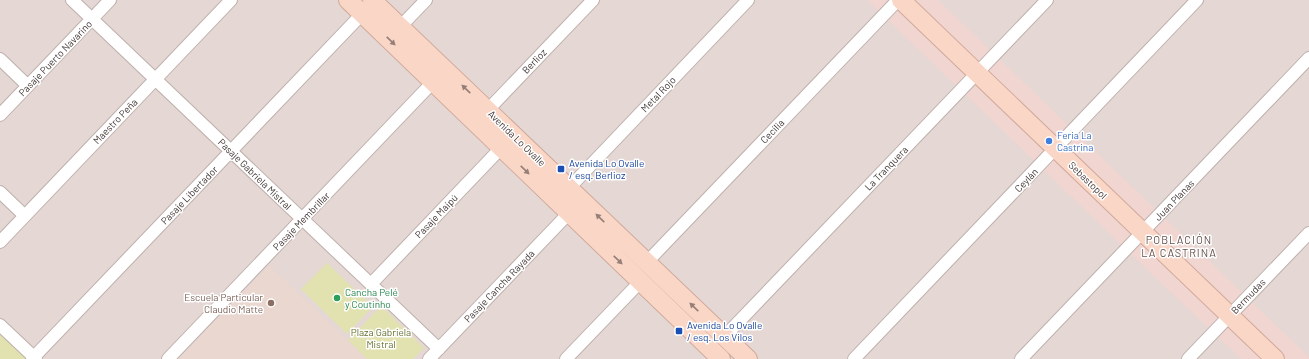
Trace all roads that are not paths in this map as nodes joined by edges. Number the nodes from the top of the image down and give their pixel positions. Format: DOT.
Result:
graph roads {
  1 [pos="72,0"];
  2 [pos="110,0"];
  3 [pos="231,0"];
  4 [pos="348,0"];
  5 [pos="426,0"];
  6 [pos="593,0"];
  7 [pos="748,0"];
  8 [pos="899,0"];
  9 [pos="1047,0"];
  10 [pos="1197,0"];
  11 [pos="367,7"];
  12 [pos="92,19"];
  13 [pos="400,27"];
  14 [pos="1309,58"];
  15 [pos="0,59"];
  16 [pos="977,73"];
  17 [pos="155,79"];
  18 [pos="433,82"];
  19 [pos="28,86"];
  20 [pos="0,115"];
  21 [pos="482,117"];
  22 [pos="501,148"];
  23 [pos="1055,149"];
  24 [pos="231,151"];
  25 [pos="569,188"];
  26 [pos="0,192"];
  27 [pos="569,213"];
  28 [pos="25,216"];
  29 [pos="302,219"];
  30 [pos="1143,232"];
  31 [pos="1309,233"];
  32 [pos="0,242"];
  33 [pos="647,262"];
  34 [pos="641,282"];
  35 [pos="371,284"];
  36 [pos="1230,316"];
  37 [pos="0,325"];
  38 [pos="729,340"];
  39 [pos="439,349"];
  40 [pos="34,358"];
  41 [pos="720,358"];
  42 [pos="168,359"];
  43 [pos="429,359"];
  44 [pos="566,359"];
  45 [pos="748,359"];
  46 [pos="854,359"];
  47 [pos="1021,359"];
  48 [pos="1188,359"];
  49 [pos="1275,359"];
  1 -- 12 [label="street, Pasaje Gabriela Mistral"];
  2 -- 12 [label="street, Pasaje Puerto Navarino"];
  3 -- 17 [label="street, Maestro Peña"];
  4 -- 11 [label="main road, Avenida Lo Ovalle"];
  5 -- 13 [label="street"];
  6 -- 21 [label="street, Berlioz"];
  7 -- 25 [label="street, Metal Rojo"];
  8 -- 16 [label="main road, Sebastopol"];
  8 -- 33 [label="street, Cecilia"];
  9 -- 16 [label="street, La Tranquera"];
  10 -- 23 [label="street, Ceylán"];
  11 -- 13 [label="main road, Avenida Lo Ovalle"];
  11 -- 18 [label="main road, Avenida Lo Ovalle, one-way"];
  11 -- 24 [label="street, Pasaje Libertador"];
  12 -- 17 [label="street, Pasaje Gabriela Mistral"];
  12 -- 19 [label="street, Pasaje Puerto Navarino"];
  21 -- 13 [label="main road, Avenida Lo Ovalle, one-way"];
  14 -- 30 [label="street, Juan Planas"];
  15 -- 19 [label="street"];
  16 -- 23 [label="main road, Sebastopol"];
  16 -- 38 [label="street, La Tranquera"];
  17 -- 24 [label="street, Pasaje Gabriela Mistral"];
  17 -- 28 [label="street, Maestro Peña"];
  18 -- 21 [label="main road, Avenida Lo Ovalle"];
  18 -- 29 [label="street, Pasaje Membrillar"];
  19 -- 20 [label="street, Pasaje Puerto Navarino"];
  21 -- 22 [label="main road, Avenida Lo Ovalle"];
  21 -- 25 [label="main road, Avenida Lo Ovalle"];
  22 -- 27 [label="main road, Avenida Lo Ovalle, one-way"];
  22 -- 35 [label="street, Pasaje Maipú"];
  23 -- 30 [label="main road, Sebastopol"];
  23 -- 46 [label="street, Ceylán"];
  24 -- 29 [label="street, Pasaje Gabriela Mistral"];
  24 -- 40 [label="street, Pasaje Libertador"];
  33 -- 25 [label="main road, Avenida Lo Ovalle, one-way"];
  26 -- 28 [label="street"];
  27 -- 34 [label="main road, Avenida Lo Ovalle, one-way"];
  27 -- 39 [label="street, Pasaje Cancha Rayada"];
  28 -- 32 [label="street, Maestro Peña"];
  29 -- 35 [label="street, Pasaje Gabriela Mistral"];
  29 -- 42 [label="street, Pasaje Membrillar"];
  30 -- 36 [label="main road, Sebastopol"];
  30 -- 47 [label="street, Juan Planas"];
  31 -- 36 [label="street, Bermudas"];
  38 -- 33 [label="main road, Avenida Lo Ovalle, one-way"];
  34 -- 41 [label="main road, Avenida Lo Ovalle"];
  34 -- 44 [label="street"];
  35 -- 39 [label="street, Pasaje Gabriela Mistral"];
  36 -- 48 [label="street, Bermudas"];
  36 -- 49 [label="main road, Sebastopol"];
  37 -- 40 [label="street"];
  38 -- 41 [label="street, La Tranquera"];
  38 -- 45 [label="main road, Avenida Lo Ovalle"];
  39 -- 43 [label="street, Pasaje Cancha Rayada"];
}
